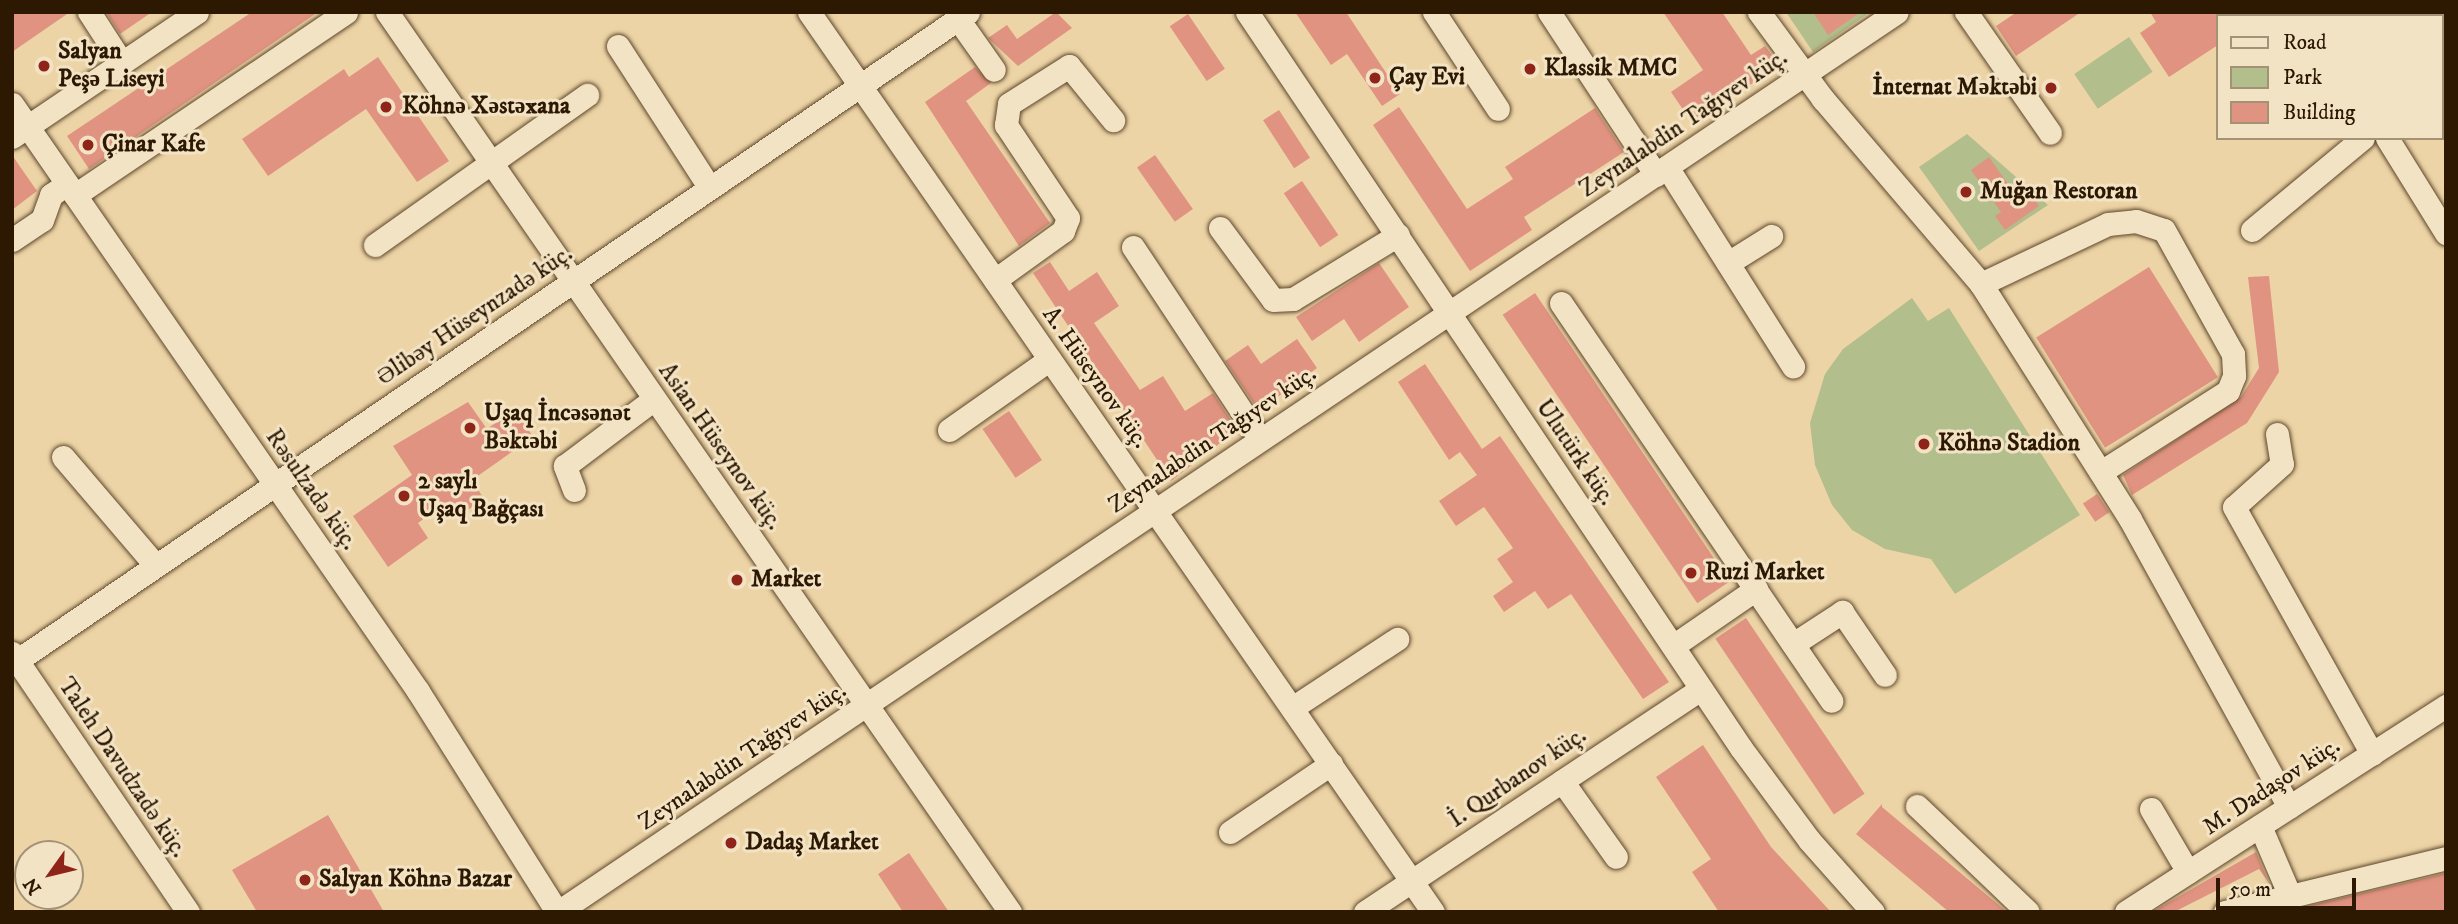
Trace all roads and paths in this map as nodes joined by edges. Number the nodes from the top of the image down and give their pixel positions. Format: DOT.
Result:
graph roads {
  1 [pos="89,12"];
  2 [pos="197,12"];
  3 [pos="346,12"];
  4 [pos="387,12"];
  5 [pos="809,12"];
  6 [pos="1247,12"];
  7 [pos="1434,12"];
  8 [pos="1549,12"];
  9 [pos="1759,12"];
  10 [pos="1897,12"];
  11 [pos="1966,12"];
  12 [pos="963,16"];
  13 [pos="618,46"];
  14 [pos="122,63"];
  15 [pos="994,70"];
  16 [pos="1804,76"];
  17 [pos="860,86"];
  18 [pos="587,95"];
  19 [pos="12,104"];
  20 [pos="1498,109"];
  21 [pos="1113,120"];
  22 [pos="20,132"];
  23 [pos="2050,133"];
  24 [pos="2361,140"];
  25 [pos="2388,140"];
  26 [pos="491,163"];
  27 [pos="1661,171"];
  28 [pos="710,188"];
  29 [pos="71,190"];
  30 [pos="1220,228"];
  31 [pos="2252,230"];
  32 [pos="2446,232"];
  33 [pos="1398,235"];
  34 [pos="1771,236"];
  35 [pos="12,240"];
  36 [pos="375,245"];
  37 [pos="1133,247"];
  38 [pos="1728,262"];
  39 [pos="995,280"];
  40 [pos="573,281"];
  41 [pos="1981,284"];
  42 [pos="1561,303"];
  43 [pos="1449,313"];
  44 [pos="1050,359"];
  45 [pos="1793,366"];
  46 [pos="654,399"];
  47 [pos="949,430"];
  48 [pos="2277,435"];
  49 [pos="1260,439"];
  50 [pos="62,457"];
  51 [pos="2101,472"];
  52 [pos="275,484"];
  53 [pos="574,490"];
  54 [pos="1155,510"];
  55 [pos="156,566"];
  56 [pos="1756,589"];
  57 [pos="1397,639"];
  58 [pos="1793,644"];
  59 [pos="1673,646"];
  60 [pos="14,659"];
  61 [pos="1885,675"];
  62 [pos="1701,688"];
  63 [pos="1831,701"];
  64 [pos="868,706"];
  65 [pos="2446,706"];
  66 [pos="1292,708"];
  67 [pos="2372,754"];
  68 [pos="1331,764"];
  69 [pos="1562,781"];
  70 [pos="1917,806"];
  71 [pos="2289,807"];
  72 [pos="2151,808"];
  73 [pos="2260,826"];
  74 [pos="1230,832"];
  75 [pos="1616,857"];
  76 [pos="2446,858"];
  77 [pos="2188,872"];
  78 [pos="1411,881"];
  79 [pos="2290,896"];
  80 [pos="188,912"];
  81 [pos="557,912"];
  82 [pos="1010,912"];
  83 [pos="1365,912"];
  84 [pos="1433,912"];
  85 [pos="1873,912"];
  86 [pos="2028,912"];
  87 [pos="2126,912"];
  88 [pos="2225,912"];
  1 -- 14 [label="street"];
  2 -- 14 [label="street"];
  3 -- 29 [label="street"];
  4 -- 26 [label="street, Asian Hüseynov küç."];
  5 -- 17 [label="street, A. Hüseynov küç."];
  6 -- 33 [label="street, Ulutürk küç."];
  7 -- 20 [label="street"];
  8 -- 27 [label="street"];
  9 -- 16 [label="street"];
  10 -- 16 [label="street, Zeynalabdin Tağıyev küç."];
  11 -- 23 [label="street"];
  12 -- 15 [label="street"];
  12 -- 17 [label="street, Əlibəy Hüseynzadə küç."];
  13 -- 28 [label="street"];
  14 -- 22 [label="street"];
  16 -- 27 [label="street, Zeynalabdin Tağıyev küç."];
  16 -- 41 [label="street"];
  17 -- 28 [label="street, Əlibəy Hüseynzadə küç."];
  17 -- 39 [label="street, A. Hüseynov küç."];
  18 -- 26 [label="street"];
  19 -- 22 [label="street, Rəsulzadə küç."];
  21 -- 39 [label="street"];
  22 -- 29 [label="street, Rəsulzadə küç."];
  24 -- 31 [label="street"];
  25 -- 32 [label="street"];
  26 -- 36 [label="street"];
  26 -- 40 [label="street, Asian Hüseynov küç."];
  27 -- 38 [label="street"];
  27 -- 43 [label="street, Zeynalabdin Tağıyev küç."];
  28 -- 40 [label="street, Əlibəy Hüseynzadə küç."];
  29 -- 35 [label="street"];
  29 -- 52 [label="street, Rəsulzadə küç."];
  30 -- 33 [label="street"];
  33 -- 43 [label="street, Ulutürk küç."];
  34 -- 38 [label="street"];
  37 -- 49 [label="street"];
  38 -- 45 [label="street"];
  39 -- 44 [label="street, A. Hüseynov küç."];
  40 -- 46 [label="street, Asian Hüseynov küç."];
  40 -- 52 [label="street, Əlibəy Hüseynzadə küç."];
  41 -- 51 [label="street"];
  41 -- 51 [label="street"];
  42 -- 56 [label="street"];
  43 -- 49 [label="street, Zeynalabdin Tağıyev küç."];
  43 -- 59 [label="street, Ulutürk küç."];
  44 -- 47 [label="street"];
  44 -- 54 [label="street, A. Hüseynov küç."];
  46 -- 53 [label="street"];
  46 -- 64 [label="street, Asian Hüseynov küç."];
  48 -- 67 [label="street"];
  49 -- 54 [label="street, Zeynalabdin Tağıyev küç."];
  50 -- 55 [label="street"];
  51 -- 71 [label="street"];
  52 -- 55 [label="street, Əlibəy Hüseynzadə küç."];
  52 -- 81 [label="street, Rəsulzadə küç."];
  54 -- 64 [label="street, Zeynalabdin Tağıyev küç."];
  54 -- 66 [label="street, A. Hüseynov küç."];
  55 -- 60 [label="street, Əlibəy Hüseynzadə küç."];
  56 -- 58 [label="street"];
  56 -- 59 [label="street"];
  57 -- 66 [label="street"];
  58 -- 61 [label="street"];
  58 -- 63 [label="street"];
  59 -- 62 [label="street, Ulutürk küç."];
  60 -- 80 [label="street, Taleh Davudzadə küç."];
  62 -- 69 [label="street, İ. Qurbanov küç."];
  62 -- 85 [label="street, Ulutürk küç."];
  64 -- 81 [label="street, Zeynalabdin Tağıyev küç."];
  64 -- 82 [label="street, Asian Hüseynov küç."];
  65 -- 67 [label="street, M. Dadaşov küç."];
  66 -- 68 [label="street, A. Hüseynov küç."];
  67 -- 71 [label="street, M. Dadaşov küç."];
  68 -- 74 [label="street"];
  68 -- 78 [label="street, A. Hüseynov küç."];
  69 -- 75 [label="street"];
  69 -- 78 [label="street, İ. Qurbanov küç."];
  70 -- 86 [label="street"];
  71 -- 73 [label="street, M. Dadaşov küç."];
  72 -- 77 [label="street"];
  73 -- 77 [label="street, M. Dadaşov küç."];
  73 -- 79 [label="street"];
  76 -- 79 [label="street"];
  77 -- 87 [label="street, M. Dadaşov küç."];
  78 -- 83 [label="street, İ. Qurbanov küç."];
  78 -- 84 [label="street, A. Hüseynov küç."];
  79 -- 88 [label="street"];
}
